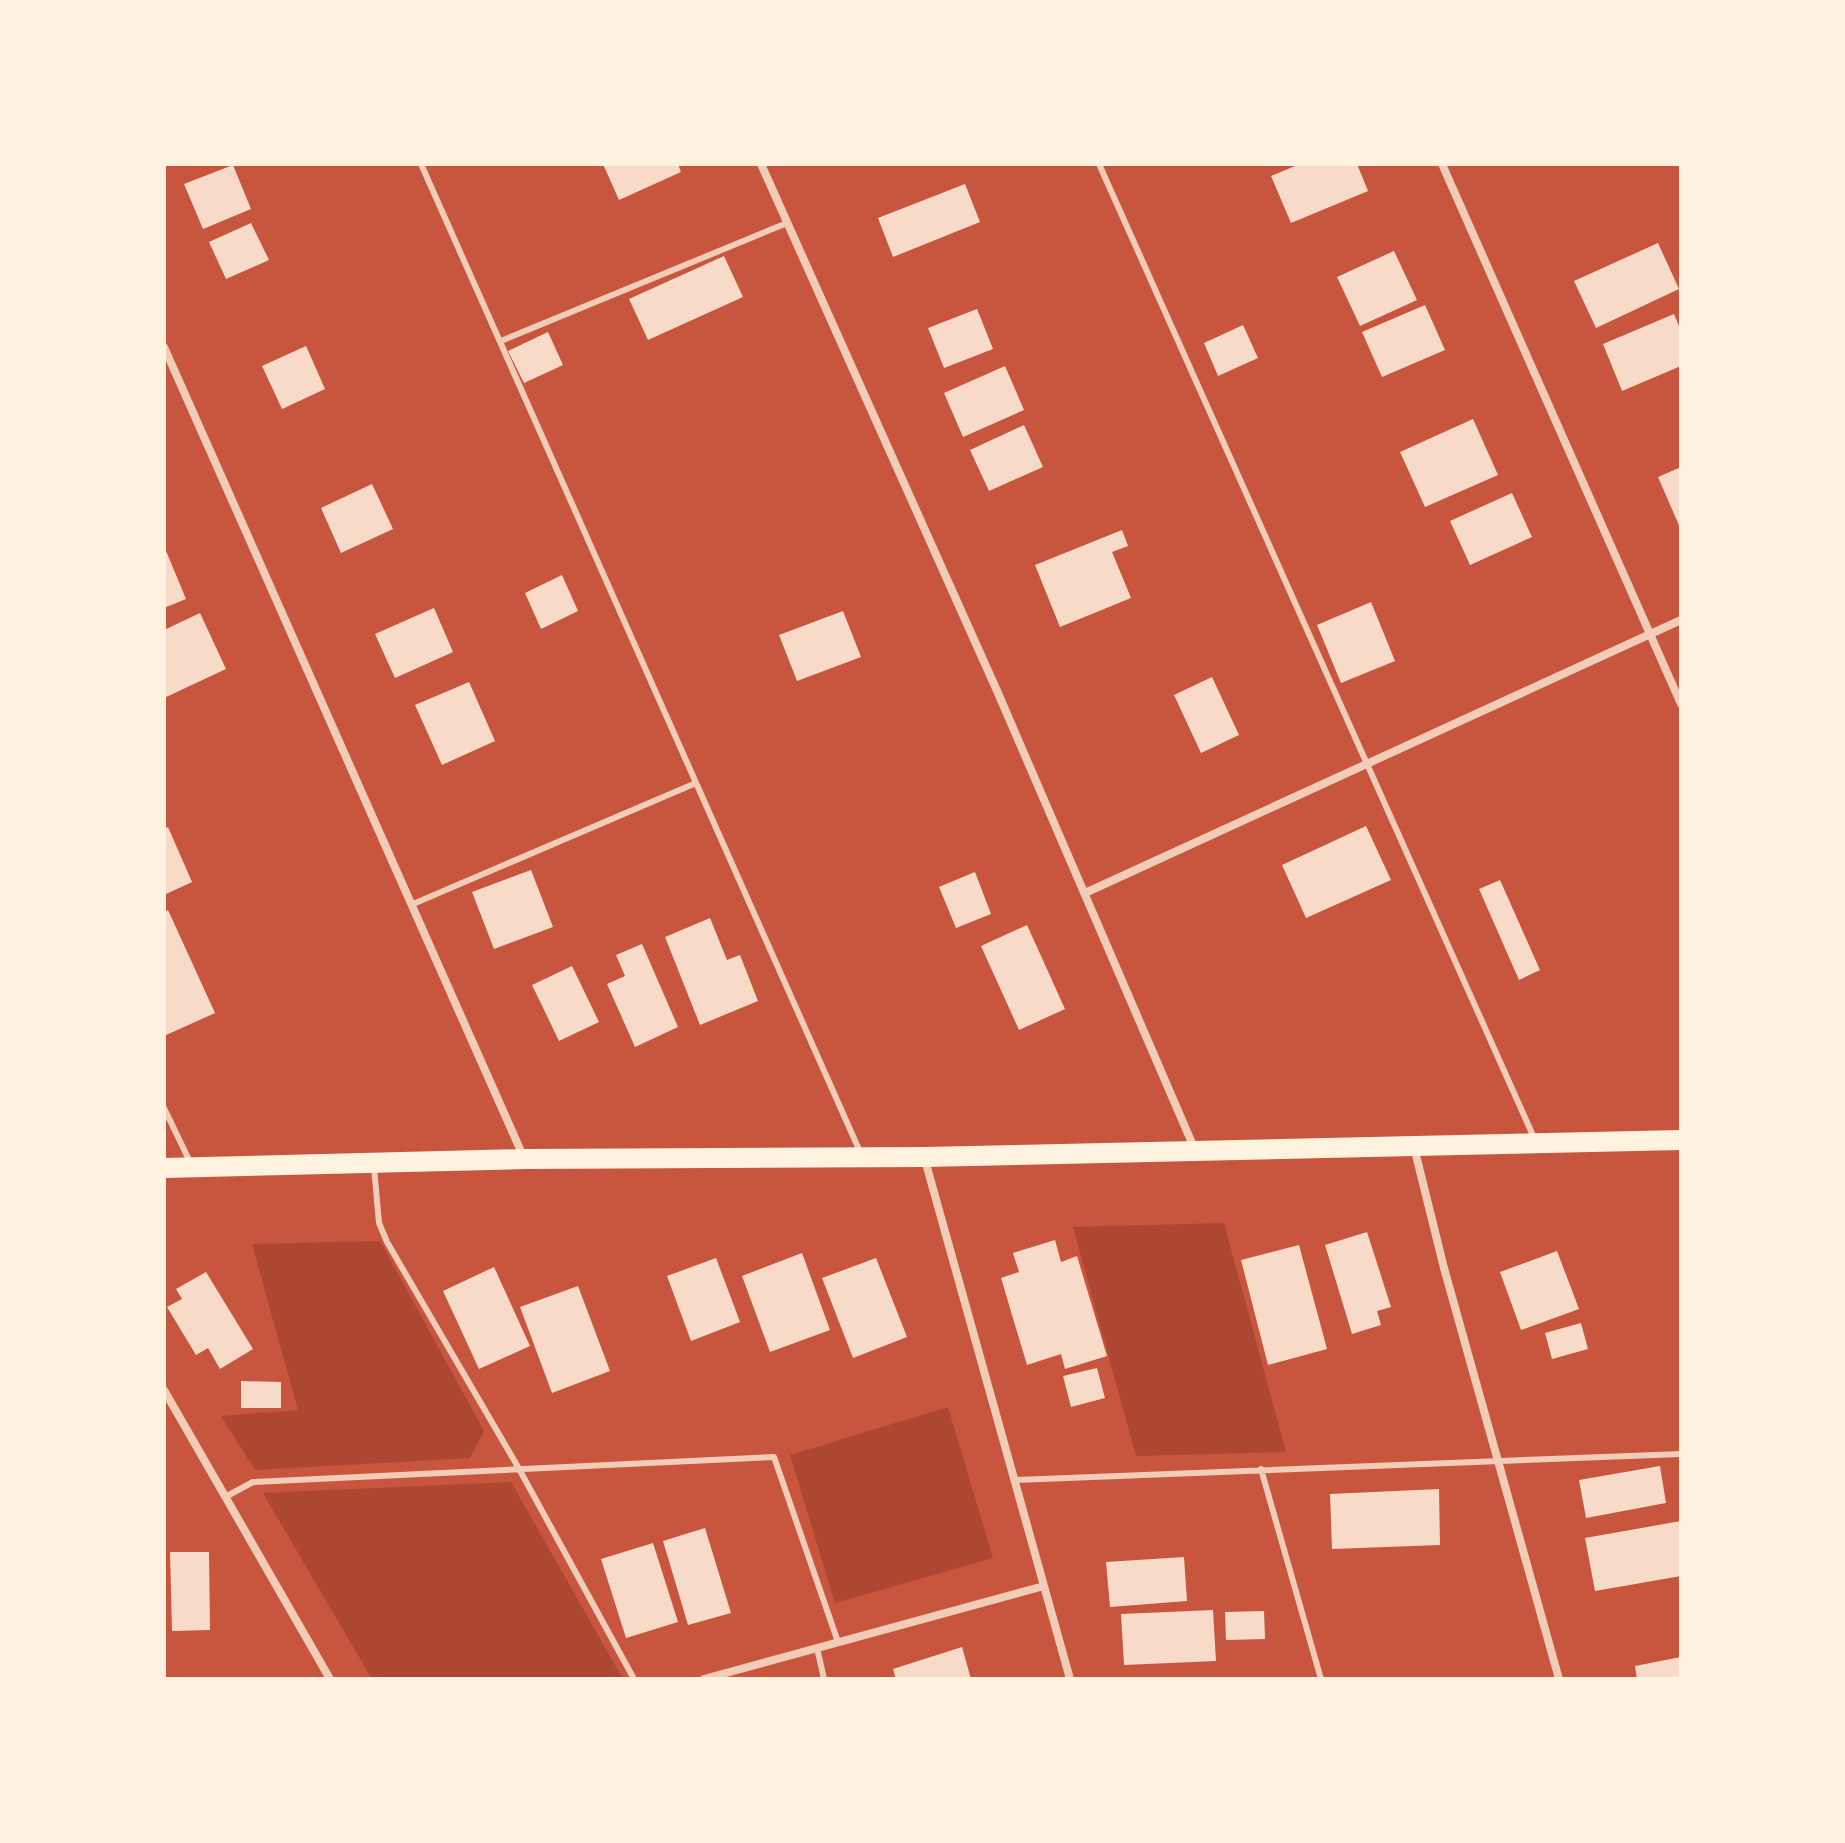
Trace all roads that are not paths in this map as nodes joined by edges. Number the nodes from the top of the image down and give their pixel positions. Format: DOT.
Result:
graph roads {
  1 [pos="421,164"];
  2 [pos="761,164"];
  3 [pos="1099,164"];
  4 [pos="1442,164"];
  5 [pos="787,223"];
  6 [pos="501,341"];
  7 [pos="164,347"];
  8 [pos="1681,620"];
  9 [pos="1650,634"];
  10 [pos="1681,704"];
  11 [pos="1366,763"];
  12 [pos="696,783"];
  13 [pos="1085,893"];
  14 [pos="413,904"];
  15 [pos="164,1108"];
  16 [pos="1681,1140"];
  17 [pos="1536,1143"];
  18 [pos="1413,1146"];
  19 [pos="1196,1151"];
  20 [pos="924,1157"];
  21 [pos="863,1158"];
  22 [pos="525,1159"];
  23 [pos="374,1163"];
  24 [pos="164,1168"];
  25 [pos="192,1168"];
  26 [pos="164,1390"];
  27 [pos="1681,1454"];
  28 [pos="1499,1461"];
  29 [pos="518,1467"];
  30 [pos="1261,1469"];
  31 [pos="1014,1480"];
  32 [pos="227,1496"];
  33 [pos="1044,1586"];
  34 [pos="838,1642"];
  35 [pos="817,1648"];
  36 [pos="330,1679"];
  37 [pos="634,1679"];
  38 [pos="704,1679"];
  39 [pos="824,1679"];
  40 [pos="1070,1679"];
  41 [pos="1321,1679"];
  42 [pos="1559,1679"];
  1 -- 6 [label="lane"];
  2 -- 5 [label="street"];
  3 -- 11 [label="lane"];
  4 -- 9 [label="street"];
  5 -- 6 [label="lane"];
  5 -- 13 [label="street"];
  6 -- 12 [label="lane"];
  7 -- 14 [label="street"];
  8 -- 9 [label="street"];
  9 -- 10 [label="street"];
  9 -- 11 [label="street"];
  11 -- 13 [label="street"];
  11 -- 17 [label="lane"];
  12 -- 14 [label="lane"];
  12 -- 21 [label="lane"];
  13 -- 19 [label="street"];
  14 -- 22 [label="street"];
  15 -- 25 [label="lane"];
  16 -- 17 [label="main road"];
  17 -- 18 [label="main road"];
  18 -- 19 [label="main road"];
  18 -- 28 [label="street"];
  19 -- 20 [label="main road"];
  20 -- 21 [label="main road"];
  20 -- 31 [label="street"];
  21 -- 22 [label="main road"];
  22 -- 23 [label="main road"];
  23 -- 25 [label="main road"];
  23 -- 29 [label="lane"];
  24 -- 25 [label="main road"];
  26 -- 32 [label="street"];
  27 -- 28 [label="lane"];
  28 -- 30 [label="lane"];
  28 -- 42 [label="street"];
  29 -- 32 [label="lane"];
  29 -- 34 [label="lane"];
  29 -- 37 [label="lane"];
  30 -- 31 [label="lane"];
  30 -- 41 [label="lane"];
  31 -- 33 [label="street"];
  32 -- 36 [label="street"];
  33 -- 34 [label="street"];
  33 -- 40 [label="street"];
  34 -- 35 [label="street"];
  35 -- 38 [label="street"];
  35 -- 39 [label="lane"];
}
